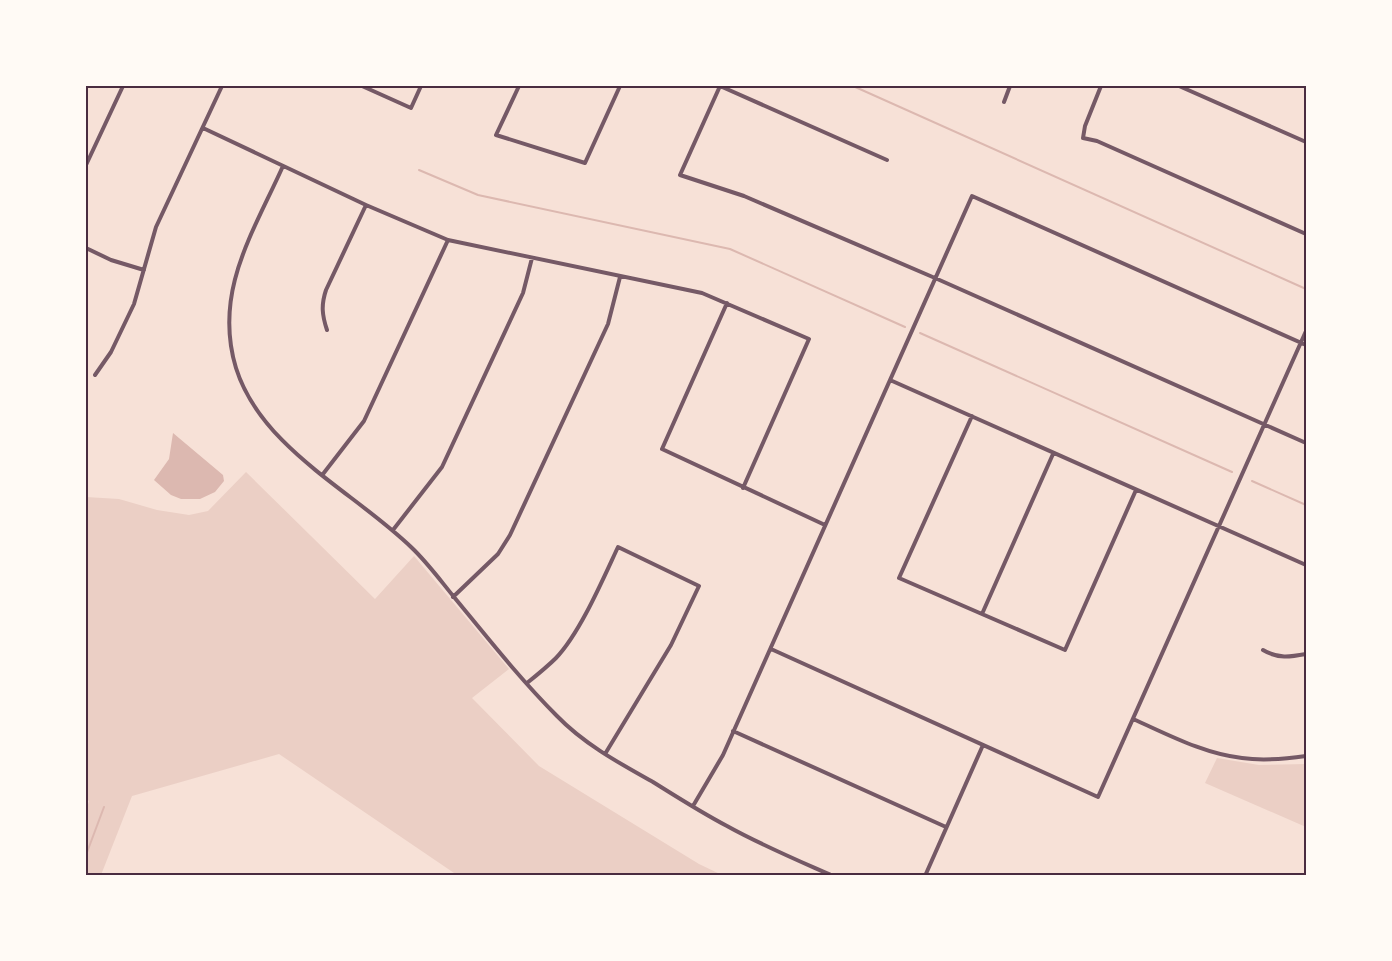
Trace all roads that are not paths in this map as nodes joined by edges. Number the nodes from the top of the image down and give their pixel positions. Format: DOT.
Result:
graph roads {
  1 [pos="123,86"];
  2 [pos="222,86"];
  3 [pos="362,86"];
  4 [pos="421,86"];
  5 [pos="519,86"];
  6 [pos="620,86"];
  7 [pos="720,86"];
  8 [pos="1010,86"];
  9 [pos="1101,86"];
  10 [pos="1179,86"];
  11 [pos="1004,102"];
  12 [pos="203,128"];
  13 [pos="1306,142"];
  14 [pos="887,160"];
  15 [pos="86,165"];
  16 [pos="283,166"];
  17 [pos="366,205"];
  18 [pos="1306,234"];
  19 [pos="448,240"];
  20 [pos="86,248"];
  21 [pos="532,258"];
  22 [pos="144,270"];
  23 [pos="621,277"];
  24 [pos="935,278"];
  25 [pos="727,303"];
  26 [pos="327,330"];
  27 [pos="1306,331"];
  28 [pos="1301,343"];
  29 [pos="1306,345"];
  30 [pos="95,375"];
  31 [pos="890,380"];
  32 [pos="972,416"];
  33 [pos="1264,425"];
  34 [pos="1306,444"];
  35 [pos="1053,454"];
  36 [pos="322,474"];
  37 [pos="743,488"];
  38 [pos="1136,490"];
  39 [pos="825,525"];
  40 [pos="1219,526"];
  41 [pos="393,530"];
  42 [pos="1306,565"];
  43 [pos="453,597"];
  44 [pos="982,614"];
  45 [pos="771,648"];
  46 [pos="1263,650"];
  47 [pos="1306,654"];
  48 [pos="528,683"];
  49 [pos="1132,719"];
  50 [pos="733,731"];
  51 [pos="983,745"];
  52 [pos="605,754"];
  53 [pos="1306,756"];
  54 [pos="693,806"];
  55 [pos="946,827"];
  56 [pos="833,876"];
  57 [pos="925,876"];
  1 -- 15 [label="street"];
  2 -- 12 [label="street"];
  3 -- 4 [label="street"];
  5 -- 6 [label="street"];
  7 -- 14 [label="street"];
  7 -- 24 [label="street"];
  8 -- 11 [label="street"];
  9 -- 18 [label="street"];
  10 -- 13 [label="street"];
  12 -- 16 [label="street"];
  12 -- 22 [label="street"];
  16 -- 17 [label="street"];
  16 -- 36 [label="street"];
  17 -- 19 [label="street"];
  17 -- 26 [label="street"];
  19 -- 21 [label="street"];
  19 -- 36 [label="street"];
  20 -- 22 [label="street"];
  21 -- 23 [label="street"];
  21 -- 41 [label="street"];
  22 -- 30 [label="street"];
  23 -- 25 [label="street"];
  23 -- 43 [label="street"];
  24 -- 28 [label="street"];
  24 -- 31 [label="street"];
  24 -- 33 [label="street"];
  25 -- 37 [label="street"];
  25 -- 37 [label="street"];
  27 -- 28 [label="street"];
  28 -- 29 [label="street"];
  28 -- 33 [label="street"];
  31 -- 32 [label="street"];
  31 -- 39 [label="street"];
  32 -- 35 [label="street"];
  32 -- 44 [label="street"];
  33 -- 34 [label="street"];
  33 -- 40 [label="street"];
  35 -- 38 [label="street"];
  35 -- 44 [label="street"];
  36 -- 41 [label="street"];
  37 -- 39 [label="street"];
  38 -- 40 [label="street"];
  38 -- 44 [label="street"];
  39 -- 45 [label="street"];
  40 -- 42 [label="street"];
  40 -- 49 [label="street"];
  41 -- 43 [label="street"];
  43 -- 48 [label="street"];
  45 -- 50 [label="street"];
  45 -- 51 [label="street"];
  46 -- 47 [label="street"];
  48 -- 52 [label="street"];
  48 -- 52 [label="street"];
  49 -- 51 [label="street"];
  49 -- 53 [label="street"];
  50 -- 54 [label="street"];
  50 -- 55 [label="street"];
  51 -- 55 [label="street"];
  52 -- 54 [label="street"];
  54 -- 56 [label="street"];
  55 -- 57 [label="street"];
}
